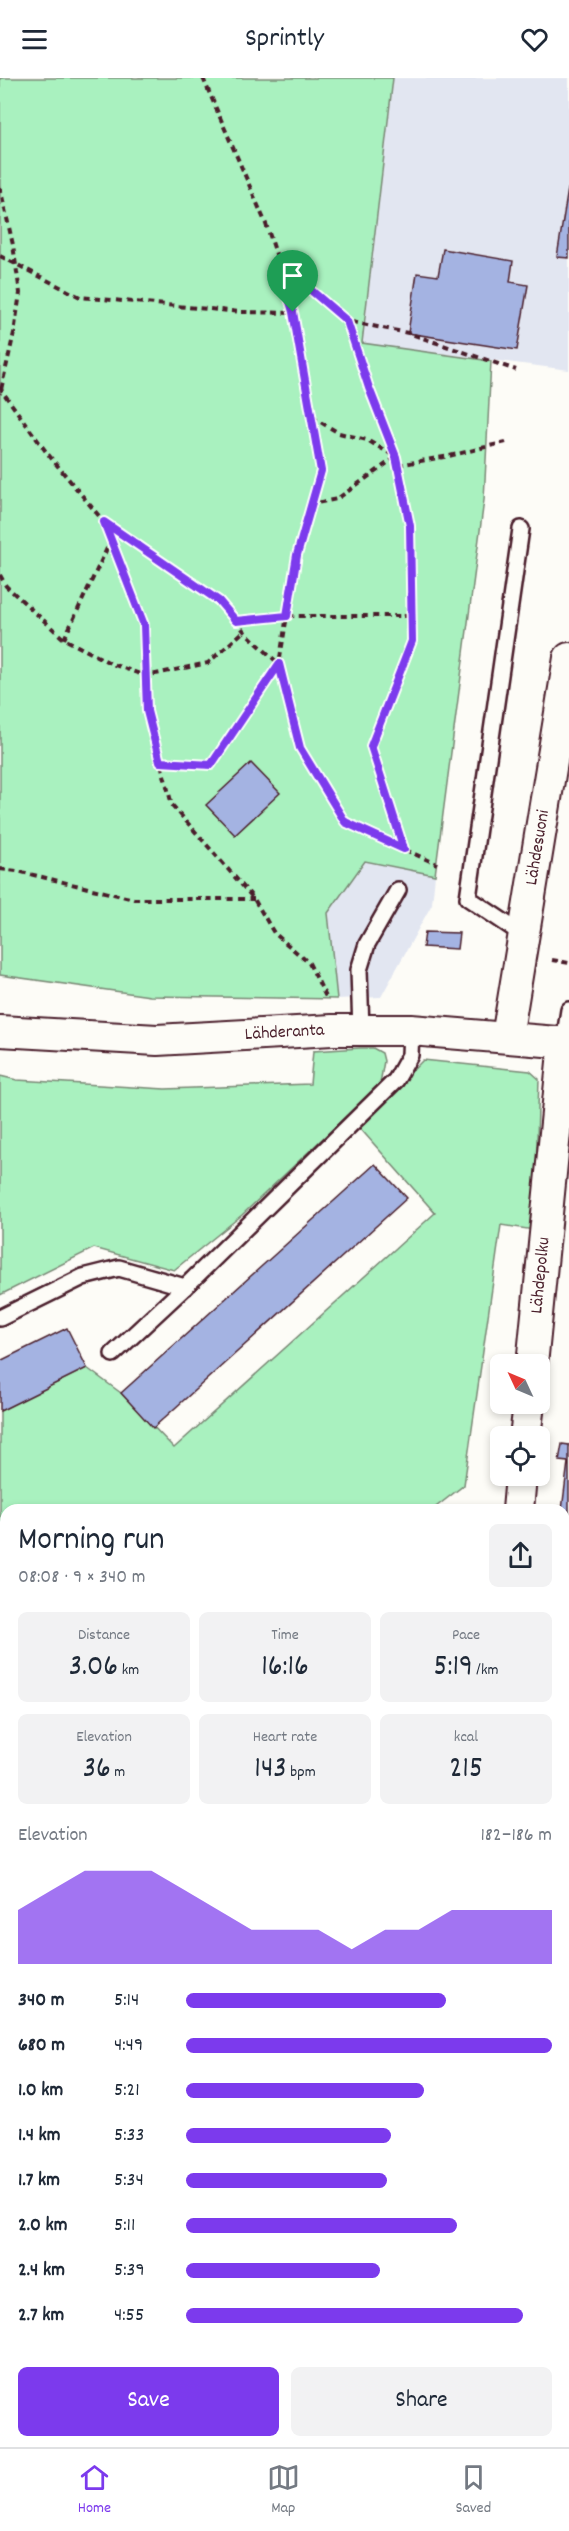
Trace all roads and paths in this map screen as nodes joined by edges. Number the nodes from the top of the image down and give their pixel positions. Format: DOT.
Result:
graph roads {
  1 [pos="204,78"];
  2 [pos="0,187"];
  3 [pos="0,256"];
  4 [pos="279,263"];
  5 [pos="16,264"];
  6 [pos="293,312"];
  7 [pos="347,321"];
  8 [pos="516,370"];
  9 [pos="0,390"];
  10 [pos="311,417"];
  11 [pos="506,442"];
  12 [pos="396,457"];
  13 [pos="398,465"];
  14 [pos="312,504"];
  15 [pos="104,522"];
  16 [pos="521,529"];
  17 [pos="111,540"];
  18 [pos="0,575"];
  19 [pos="287,616"];
  20 [pos="412,616"];
  21 [pos="236,621"];
  22 [pos="244,631"];
  23 [pos="64,639"];
  24 [pos="569,658"];
  25 [pos="279,664"];
  26 [pos="146,676"];
  27 [pos="160,762"];
  28 [pos="404,849"];
  29 [pos="437,864"];
  30 [pos="0,869"];
  31 [pos="398,890"];
  32 [pos="254,899"];
  33 [pos="522,934"];
  34 [pos="569,1010"];
  35 [pos="332,1030"];
  36 [pos="361,1030"];
  37 [pos="411,1030"];
  38 [pos="0,1031"];
  39 [pos="507,1037"];
  40 [pos="567,1043"];
  41 [pos="185,1287"];
  42 [pos="0,1318"];
  43 [pos="113,1354"];
  44 [pos="533,1354"];
  45 [pos="520,1486"];
  46 [pos="519,1504"];
  1 -- 4 [label="path"];
  2 -- 5 [label="path"];
  3 -- 5 [label="path"];
  4 -- 6 [label="path"];
  4 -- 7 [label="path"];
  5 -- 6 [label="path"];
  5 -- 9 [label="path"];
  6 -- 10 [label="path"];
  7 -- 8 [label="path"];
  7 -- 12 [label="path"];
  9 -- 15 [label="path"];
  10 -- 12 [label="path"];
  10 -- 14 [label="path"];
  11 -- 13 [label="path"];
  12 -- 13 [label="path"];
  12 -- 14 [label="path"];
  13 -- 20 [label="path"];
  14 -- 19 [label="path"];
  15 -- 17 [label="path"];
  15 -- 21 [label="path"];
  16 -- 33 [label="lane"];
  17 -- 23 [label="path"];
  17 -- 26 [label="path"];
  18 -- 23 [label="path"];
  19 -- 20 [label="path"];
  19 -- 21 [label="path"];
  19 -- 25 [label="path"];
  20 -- 28 [label="path"];
  21 -- 22 [label="path"];
  22 -- 25 [label="path"];
  22 -- 26 [label="path"];
  23 -- 26 [label="path"];
  24 -- 33 [label="street, Lähdesuoni"];
  25 -- 27 [label="path"];
  25 -- 28 [label="path"];
  26 -- 27 [label="path"];
  27 -- 32 [label="path"];
  28 -- 29 [label="path"];
  30 -- 32 [label="path"];
  31 -- 36 [label="lane"];
  32 -- 35 [label="path"];
  33 -- 39 [label="street, Lähdesuoni"];
  34 -- 40 [label="lane"];
  35 -- 36 [label="street, Lähderanta"];
  35 -- 38 [label="street, Lähderanta"];
  36 -- 37 [label="street, Lähderanta"];
  37 -- 39 [label="street, Lähderanta"];
  37 -- 41 [label="lane"];
  39 -- 40 [label="street, Lähderanta"];
  40 -- 44 [label="street, Lähdepolku"];
  41 -- 42 [label="lane"];
  41 -- 43 [label="lane"];
  45 -- 46 [label="street"];
}
